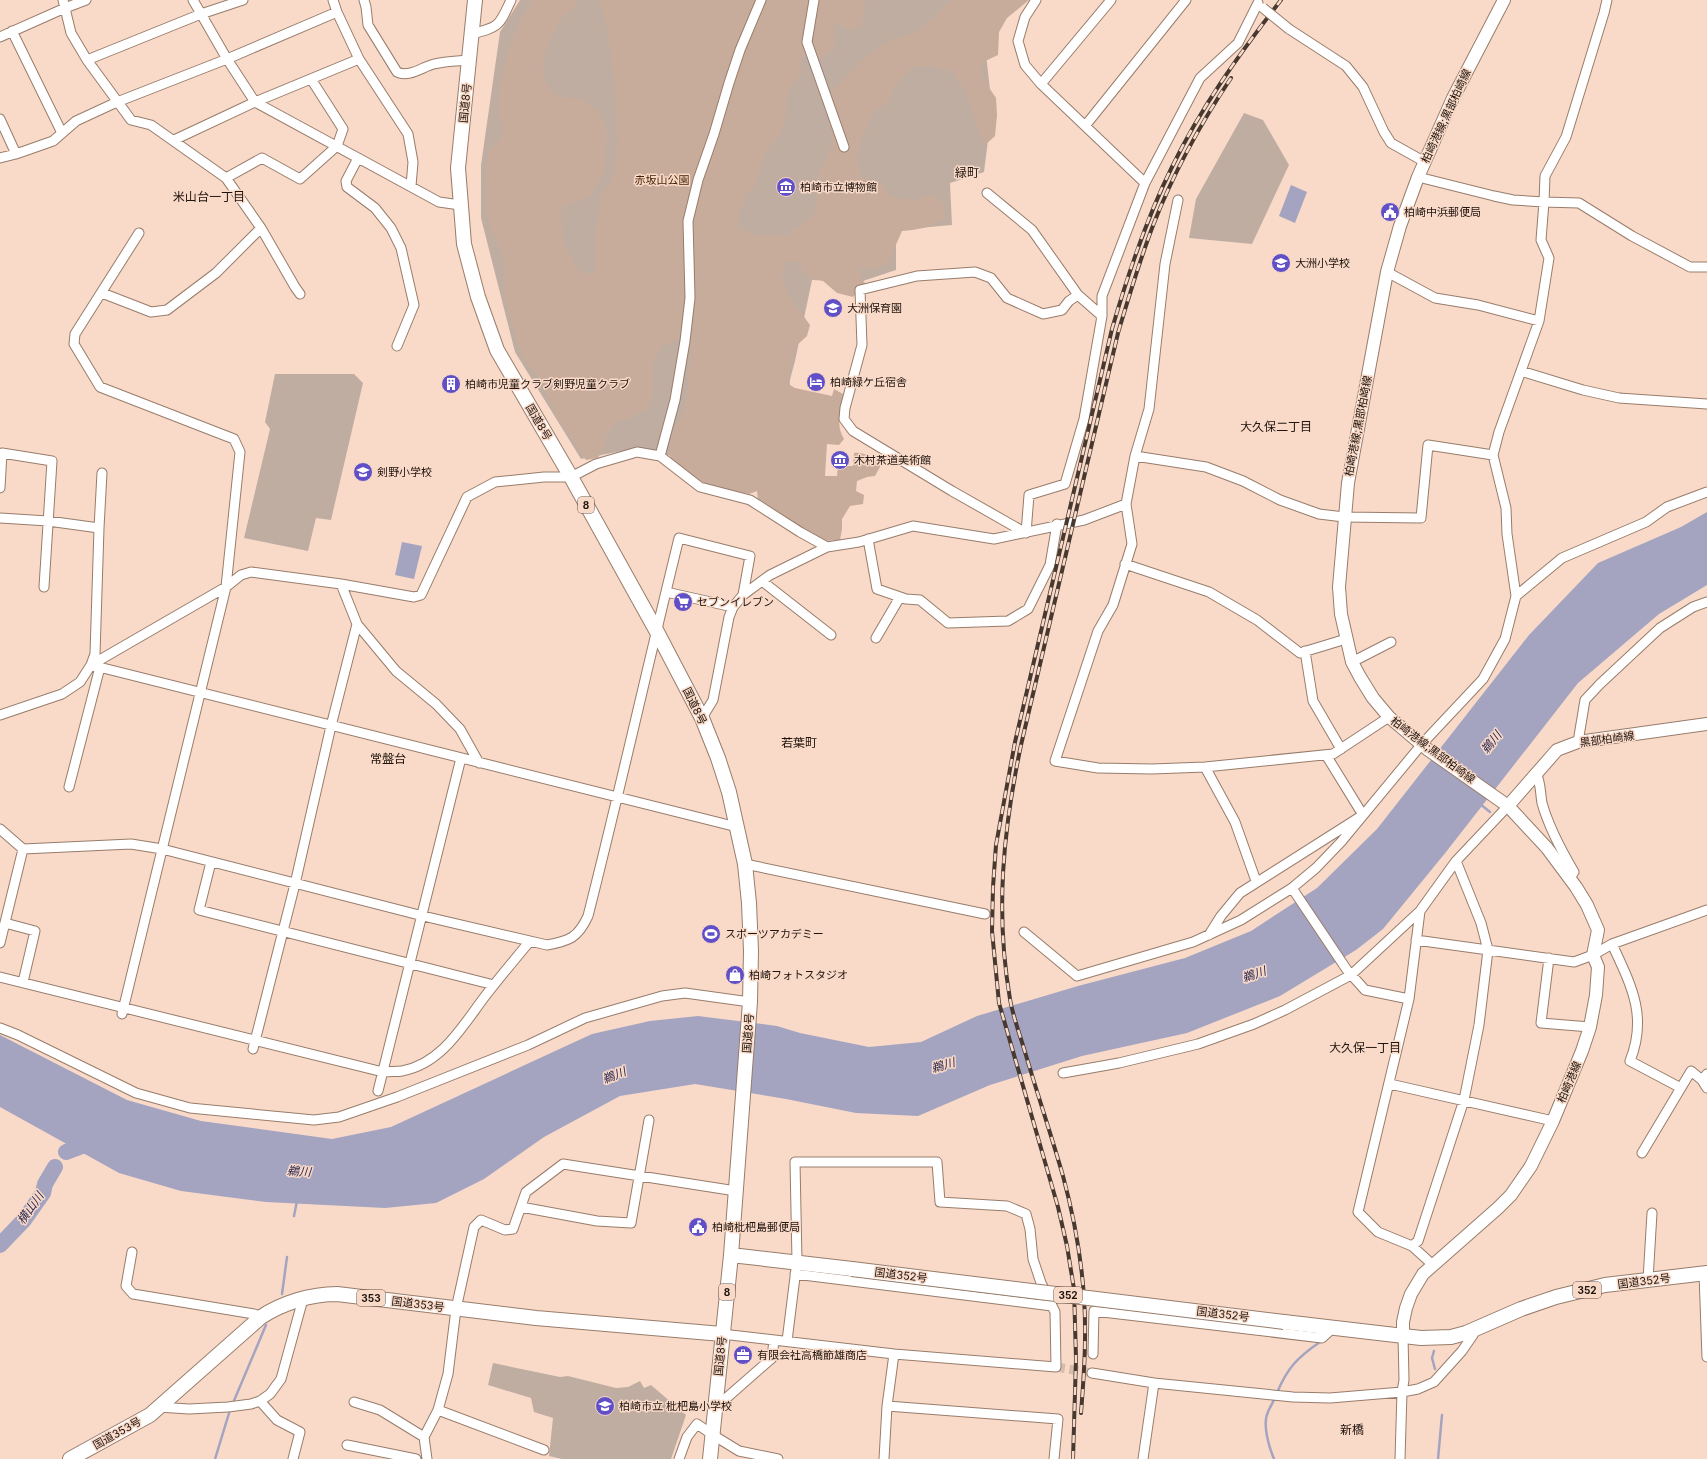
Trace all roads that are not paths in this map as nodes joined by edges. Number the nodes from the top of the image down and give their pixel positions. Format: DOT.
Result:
graph roads {
  1 [pos="86,0"];
  2 [pos="193,0"];
  3 [pos="244,0"];
  4 [pos="333,0"];
  5 [pos="364,0"];
  6 [pos="475,0"];
  7 [pos="511,0"];
  8 [pos="761,0"];
  9 [pos="814,0"];
  10 [pos="1036,0"];
  11 [pos="1111,0"];
  12 [pos="1186,0"];
  13 [pos="1504,0"];
  14 [pos="1607,0"];
  15 [pos="64,4"];
  16 [pos="1259,4"];
  17 [pos="337,12"];
  18 [pos="201,14"];
  19 [pos="12,31"];
  20 [pos="471,34"];
  21 [pos="0,37"];
  22 [pos="227,59"];
  23 [pos="359,59"];
  24 [pos="87,60"];
  25 [pos="469,60"];
  26 [pos="311,79"];
  27 [pos="1041,84"];
  28 [pos="117,102"];
  29 [pos="255,102"];
  30 [pos="0,118"];
  31 [pos="1085,126"];
  32 [pos="62,133"];
  33 [pos="174,140"];
  34 [pos="337,146"];
  35 [pos="844,148"];
  36 [pos="16,154"];
  37 [pos="0,158"];
  38 [pos="358,158"];
  39 [pos="1425,162"];
  40 [pos="1418,177"];
  41 [pos="226,178"];
  42 [pos="1145,183"];
  43 [pos="411,186"];
  44 [pos="987,193"];
  45 [pos="1178,200"];
  46 [pos="1544,202"];
  47 [pos="460,205"];
  48 [pos="261,228"];
  49 [pos="139,233"];
  50 [pos="1707,267"];
  51 [pos="1388,272"];
  52 [pos="102,293"];
  53 [pos="300,294"];
  54 [pos="1078,295"];
  55 [pos="1102,316"];
  56 [pos="1539,321"];
  57 [pos="396,346"];
  58 [pos="1520,371"];
  59 [pos="1707,404"];
  60 [pos="1493,455"];
  61 [pos="660,456"];
  62 [pos="1134,456"];
  63 [pos="102,473"];
  64 [pos="571,477"];
  65 [pos="0,488"];
  66 [pos="1707,492"];
  67 [pos="1126,504"];
  68 [pos="1344,517"];
  69 [pos="0,518"];
  70 [pos="48,522"];
  71 [pos="1057,524"];
  72 [pos="100,528"];
  73 [pos="1026,533"];
  74 [pos="868,539"];
  75 [pos="827,547"];
  76 [pos="1125,564"];
  77 [pos="762,581"];
  78 [pos="342,584"];
  79 [pos="44,587"];
  80 [pos="226,588"];
  81 [pos="666,592"];
  82 [pos="743,595"];
  83 [pos="1516,596"];
  84 [pos="900,597"];
  85 [pos="1707,602"];
  86 [pos="733,608"];
  87 [pos="357,624"];
  88 [pos="656,630"];
  89 [pos="831,635"];
  90 [pos="876,638"];
  91 [pos="1346,639"];
  92 [pos="1391,642"];
  93 [pos="1305,652"];
  94 [pos="1352,662"];
  95 [pos="95,666"];
  96 [pos="200,693"];
  97 [pos="0,715"];
  98 [pos="1389,717"];
  99 [pos="702,718"];
  100 [pos="1707,724"];
  101 [pos="331,726"];
  102 [pos="1578,742"];
  103 [pos="1425,746"];
  104 [pos="1341,749"];
  105 [pos="1326,755"];
  106 [pos="461,758"];
  107 [pos="479,763"];
  108 [pos="1205,767"];
  109 [pos="1536,773"];
  110 [pos="69,786"];
  111 [pos="618,796"];
  112 [pos="1503,802"];
  113 [pos="1363,816"];
  114 [pos="738,827"];
  115 [pos="0,829"];
  116 [pos="23,848"];
  117 [pos="162,849"];
  118 [pos="1456,861"];
  119 [pos="211,862"];
  120 [pos="745,864"];
  121 [pos="1570,878"];
  122 [pos="1256,881"];
  123 [pos="295,884"];
  124 [pos="1294,890"];
  125 [pos="1707,910"];
  126 [pos="1420,911"];
  127 [pos="986,914"];
  128 [pos="422,916"];
  129 [pos="5,923"];
  130 [pos="282,932"];
  131 [pos="1024,932"];
  132 [pos="1209,935"];
  133 [pos="1416,940"];
  134 [pos="530,941"];
  135 [pos="0,943"];
  136 [pos="1612,944"];
  137 [pos="1488,950"];
  138 [pos="1593,955"];
  139 [pos="1549,958"];
  140 [pos="410,964"];
  141 [pos="1349,973"];
  142 [pos="0,976"];
  143 [pos="22,982"];
  144 [pos="494,985"];
  145 [pos="1409,999"];
  146 [pos="750,1002"];
  147 [pos="123,1010"];
  148 [pos="1590,1027"];
  149 [pos="0,1028"];
  150 [pos="254,1044"];
  151 [pos="384,1072"];
  152 [pos="1063,1073"];
  153 [pos="1704,1077"];
  154 [pos="1390,1084"];
  155 [pos="1681,1088"];
  156 [pos="1707,1088"];
  157 [pos="378,1092"];
  158 [pos="1464,1100"];
  159 [pos="649,1120"];
  160 [pos="1553,1121"];
  161 [pos="1642,1154"];
  162 [pos="639,1176"];
  163 [pos="736,1191"];
  164 [pos="521,1206"];
  165 [pos="1652,1213"];
  166 [pos="1412,1246"];
  167 [pos="132,1252"];
  168 [pos="731,1255"];
  169 [pos="1432,1265"];
  170 [pos="796,1268"];
  171 [pos="1705,1274"];
  172 [pos="1648,1280"];
  173 [pos="303,1299"];
  174 [pos="1052,1306"];
  175 [pos="456,1309"];
  176 [pos="261,1317"];
  177 [pos="1333,1328"];
  178 [pos="1473,1330"];
  179 [pos="1707,1333"];
  180 [pos="722,1334"];
  181 [pos="1403,1336"];
  182 [pos="774,1340"];
  183 [pos="787,1341"];
  184 [pos="894,1354"];
  185 [pos="1093,1354"];
  186 [pos="1707,1357"];
  187 [pos="1092,1373"];
  188 [pos="1154,1383"];
  189 [pos="1402,1392"];
  190 [pos="260,1401"];
  191 [pos="354,1402"];
  192 [pos="716,1402"];
  193 [pos="887,1406"];
  194 [pos="158,1407"];
  195 [pos="438,1410"];
  196 [pos="713,1435"];
  197 [pos="424,1437"];
  198 [pos="347,1445"];
  199 [pos="544,1450"];
  200 [pos="72,1459"];
  201 [pos="293,1459"];
  202 [pos="416,1459"];
  203 [pos="427,1459"];
  204 [pos="680,1459"];
  205 [pos="710,1459"];
  206 [pos="778,1459"];
  207 [pos="884,1459"];
  208 [pos="1054,1459"];
  209 [pos="1143,1459"];
  210 [pos="1400,1459"];
  1 -- 15 [label="street"];
  2 -- 18 [label="street"];
  3 -- 18 [label="street"];
  4 -- 17 [label="street"];
  5 -- 25 [label="street"];
  6 -- 20 [label="highway, 国道8号 / 8"];
  7 -- 20 [label="street"];
  8 -- 61 [label="street"];
  9 -- 35 [label="street"];
  10 -- 27 [label="street"];
  11 -- 27 [label="street"];
  12 -- 31 [label="street"];
  13 -- 39 [label="main road, 柏崎港線;黒部柏崎線"];
  14 -- 46 [label="street"];
  15 -- 19 [label="street"];
  15 -- 24 [label="street"];
  16 -- 39 [label="street, bridge"];
  16 -- 42 [label="street"];
  17 -- 22 [label="street"];
  17 -- 23 [label="street"];
  18 -- 22 [label="street"];
  18 -- 24 [label="street"];
  19 -- 21 [label="street"];
  19 -- 32 [label="street"];
  20 -- 25 [label="highway, 国道8号 / 8"];
  22 -- 28 [label="street"];
  22 -- 29 [label="street"];
  23 -- 26 [label="street"];
  23 -- 43 [label="street"];
  24 -- 28 [label="street"];
  25 -- 47 [label="highway, 国道8号 / 8"];
  26 -- 29 [label="street"];
  26 -- 34 [label="street"];
  27 -- 31 [label="street"];
  28 -- 32 [label="street"];
  28 -- 33 [label="street"];
  29 -- 33 [label="street"];
  29 -- 34 [label="street"];
  30 -- 36 [label="street"];
  31 -- 42 [label="street"];
  32 -- 36 [label="street"];
  33 -- 41 [label="street"];
  34 -- 38 [label="street"];
  34 -- 41 [label="street"];
  36 -- 37 [label="street"];
  38 -- 43 [label="street"];
  38 -- 57 [label="street"];
  39 -- 40 [label="main road, 柏崎港線;黒部柏崎線"];
  40 -- 46 [label="street"];
  40 -- 51 [label="main road, 柏崎港線;黒部柏崎線"];
  41 -- 48 [label="street"];
  42 -- 55 [label="street"];
  43 -- 47 [label="street"];
  44 -- 54 [label="street"];
  45 -- 62 [label="street"];
  46 -- 50 [label="street"];
  46 -- 56 [label="street"];
  47 -- 64 [label="highway, 国道8号 / 8"];
  48 -- 52 [label="street"];
  48 -- 53 [label="street"];
  49 -- 52 [label="street"];
  51 -- 56 [label="street"];
  51 -- 68 [label="main road, 柏崎港線;黒部柏崎線"];
  52 -- 80 [label="street"];
  54 -- 55 [label="street"];
  54 -- 73 [label="street"];
  55 -- 73 [label="street"];
  56 -- 58 [label="street"];
  58 -- 59 [label="street"];
  58 -- 60 [label="street"];
  60 -- 68 [label="street"];
  60 -- 83 [label="street"];
  61 -- 64 [label="street"];
  61 -- 75 [label="street"];
  62 -- 67 [label="street"];
  62 -- 68 [label="street"];
  63 -- 72 [label="street"];
  64 -- 78 [label="street"];
  64 -- 88 [label="highway, 国道8号 / 8"];
  65 -- 70 [label="street"];
  66 -- 83 [label="street"];
  67 -- 71 [label="street"];
  67 -- 76 [label="street"];
  68 -- 91 [label="main road, 柏崎港線;黒部柏崎線"];
  69 -- 70 [label="street"];
  70 -- 72 [label="street"];
  70 -- 79 [label="street"];
  71 -- 73 [label="street"];
  71 -- 84 [label="street"];
  72 -- 95 [label="street"];
  73 -- 74 [label="street"];
  74 -- 75 [label="street"];
  74 -- 84 [label="street"];
  75 -- 77 [label="street"];
  76 -- 93 [label="street"];
  76 -- 108 [label="street"];
  77 -- 82 [label="street"];
  77 -- 89 [label="street"];
  78 -- 80 [label="street"];
  78 -- 87 [label="street"];
  80 -- 95 [label="street"];
  80 -- 96 [label="street"];
  81 -- 82 [label="street"];
  81 -- 86 [label="street"];
  81 -- 88 [label="street"];
  82 -- 86 [label="street"];
  83 -- 103 [label="street"];
  84 -- 90 [label="street"];
  85 -- 102 [label="street"];
  86 -- 99 [label="street"];
  87 -- 101 [label="street"];
  87 -- 107 [label="street"];
  88 -- 99 [label="highway, 国道8号 / 8"];
  88 -- 111 [label="street"];
  91 -- 93 [label="street"];
  91 -- 94 [label="main road, 柏崎港線;黒部柏崎線"];
  92 -- 94 [label="street"];
  93 -- 104 [label="street"];
  94 -- 98 [label="main road, 柏崎港線;黒部柏崎線"];
  95 -- 96 [label="street"];
  95 -- 97 [label="street"];
  95 -- 110 [label="street"];
  96 -- 101 [label="street"];
  96 -- 117 [label="street"];
  98 -- 103 [label="main road, 柏崎港線;黒部柏崎線"];
  98 -- 104 [label="street"];
  99 -- 114 [label="highway, 国道8号 / 8"];
  100 -- 102 [label="main road, 黒部柏崎線"];
  101 -- 106 [label="street"];
  101 -- 123 [label="street"];
  102 -- 109 [label="main road, 黒部柏崎線"];
  103 -- 112 [label="main road, 柏崎港線;黒部柏崎線"];
  103 -- 113 [label="street"];
  104 -- 105 [label="street"];
  105 -- 108 [label="street"];
  105 -- 113 [label="street"];
  106 -- 107 [label="street"];
  106 -- 128 [label="street"];
  107 -- 111 [label="street"];
  108 -- 122 [label="street"];
  109 -- 112 [label="main road, 黒部柏崎線"];
  109 -- 121 [label="street"];
  111 -- 114 [label="street"];
  111 -- 134 [label="street"];
  112 -- 118 [label="street"];
  112 -- 121 [label="main road, 柏崎港線"];
  113 -- 122 [label="street"];
  113 -- 124 [label="street"];
  114 -- 120 [label="highway, 国道8号 / 8"];
  115 -- 116 [label="street"];
  116 -- 117 [label="street"];
  116 -- 129 [label="street"];
  117 -- 119 [label="street"];
  117 -- 147 [label="street"];
  118 -- 126 [label="street"];
  118 -- 137 [label="street"];
  119 -- 123 [label="street"];
  119 -- 130 [label="street"];
  120 -- 127 [label="street"];
  120 -- 146 [label="highway, 国道8号 / 8"];
  121 -- 138 [label="main road, 柏崎港線"];
  122 -- 132 [label="street"];
  123 -- 128 [label="street"];
  123 -- 130 [label="street"];
  124 -- 132 [label="street"];
  124 -- 141 [label="street"];
  125 -- 136 [label="street"];
  126 -- 133 [label="street"];
  126 -- 141 [label="street"];
  128 -- 134 [label="street"];
  128 -- 140 [label="street"];
  129 -- 135 [label="street"];
  129 -- 143 [label="street"];
  130 -- 140 [label="street"];
  130 -- 150 [label="street"];
  131 -- 132 [label="street"];
  133 -- 137 [label="street"];
  133 -- 145 [label="street"];
  134 -- 144 [label="street"];
  136 -- 138 [label="street"];
  136 -- 155 [label="street"];
  137 -- 139 [label="street"];
  137 -- 158 [label="street"];
  138 -- 139 [label="street"];
  138 -- 148 [label="main road, 柏崎港線"];
  139 -- 148 [label="street"];
  140 -- 144 [label="street"];
  140 -- 151 [label="street"];
  141 -- 145 [label="street"];
  141 -- 152 [label="street"];
  142 -- 143 [label="street"];
  143 -- 147 [label="street"];
  144 -- 151 [label="street"];
  145 -- 154 [label="street"];
  146 -- 149 [label="street"];
  146 -- 163 [label="highway, 国道8号 / 8"];
  147 -- 150 [label="street"];
  148 -- 160 [label="main road, 柏崎港線"];
  150 -- 151 [label="street"];
  151 -- 157 [label="street"];
  153 -- 155 [label="street"];
  153 -- 156 [label="street"];
  154 -- 158 [label="street"];
  154 -- 166 [label="street"];
  155 -- 161 [label="street"];
  158 -- 160 [label="street"];
  158 -- 166 [label="street"];
  159 -- 162 [label="street"];
  160 -- 169 [label="main road, 柏崎港線"];
  162 -- 163 [label="street"];
  162 -- 164 [label="street"];
  162 -- 164 [label="street"];
  163 -- 168 [label="highway, 国道8号 / 8"];
  164 -- 175 [label="street"];
  165 -- 172 [label="street"];
  166 -- 169 [label="street"];
  167 -- 176 [label="street"];
  168 -- 170 [label="highway, 国道352号 / 352"];
  168 -- 180 [label="highway, 国道8号 / 8"];
  169 -- 181 [label="main road, 柏崎港線"];
  170 -- 174 [label="street"];
  170 -- 174 [label="street"];
  170 -- 177 [label="highway, 国道352号 / 352, bridge"];
  170 -- 183 [label="street"];
  171 -- 172 [label="highway, 国道352号 / 352"];
  171 -- 179 [label="street"];
  172 -- 178 [label="highway, 国道352号 / 352"];
  173 -- 175 [label="highway, 国道353号 / 353"];
  173 -- 176 [label="highway, 国道353号 / 353"];
  173 -- 190 [label="street"];
  174 -- 184 [label="street"];
  175 -- 180 [label="highway, 国道353号 / 353"];
  175 -- 195 [label="street"];
  176 -- 194 [label="highway, 国道353号 / 353"];
  177 -- 181 [label="highway, 国道352号 / 352"];
  177 -- 185 [label="street"];
  178 -- 181 [label="highway, 国道352号 / 352"];
  178 -- 189 [label="street"];
  179 -- 186 [label="street"];
  180 -- 182 [label="street"];
  180 -- 192 [label="highway, 国道8号 / 8"];
  181 -- 189 [label="street"];
  182 -- 183 [label="street"];
  182 -- 192 [label="street"];
  183 -- 184 [label="street"];
  184 -- 193 [label="street"];
  187 -- 188 [label="street"];
  188 -- 189 [label="street"];
  188 -- 209 [label="street"];
  189 -- 210 [label="street"];
  190 -- 194 [label="street"];
  190 -- 201 [label="street"];
  191 -- 197 [label="street"];
  192 -- 196 [label="highway, 国道8号 / 8"];
  193 -- 207 [label="street"];
  193 -- 208 [label="street"];
  194 -- 200 [label="highway, 国道353号 / 353"];
  195 -- 197 [label="street"];
  195 -- 199 [label="street"];
  196 -- 204 [label="street"];
  196 -- 205 [label="highway, 国道8号 / 8"];
  196 -- 206 [label="street"];
  197 -- 203 [label="street"];
  198 -- 202 [label="street"];
}
